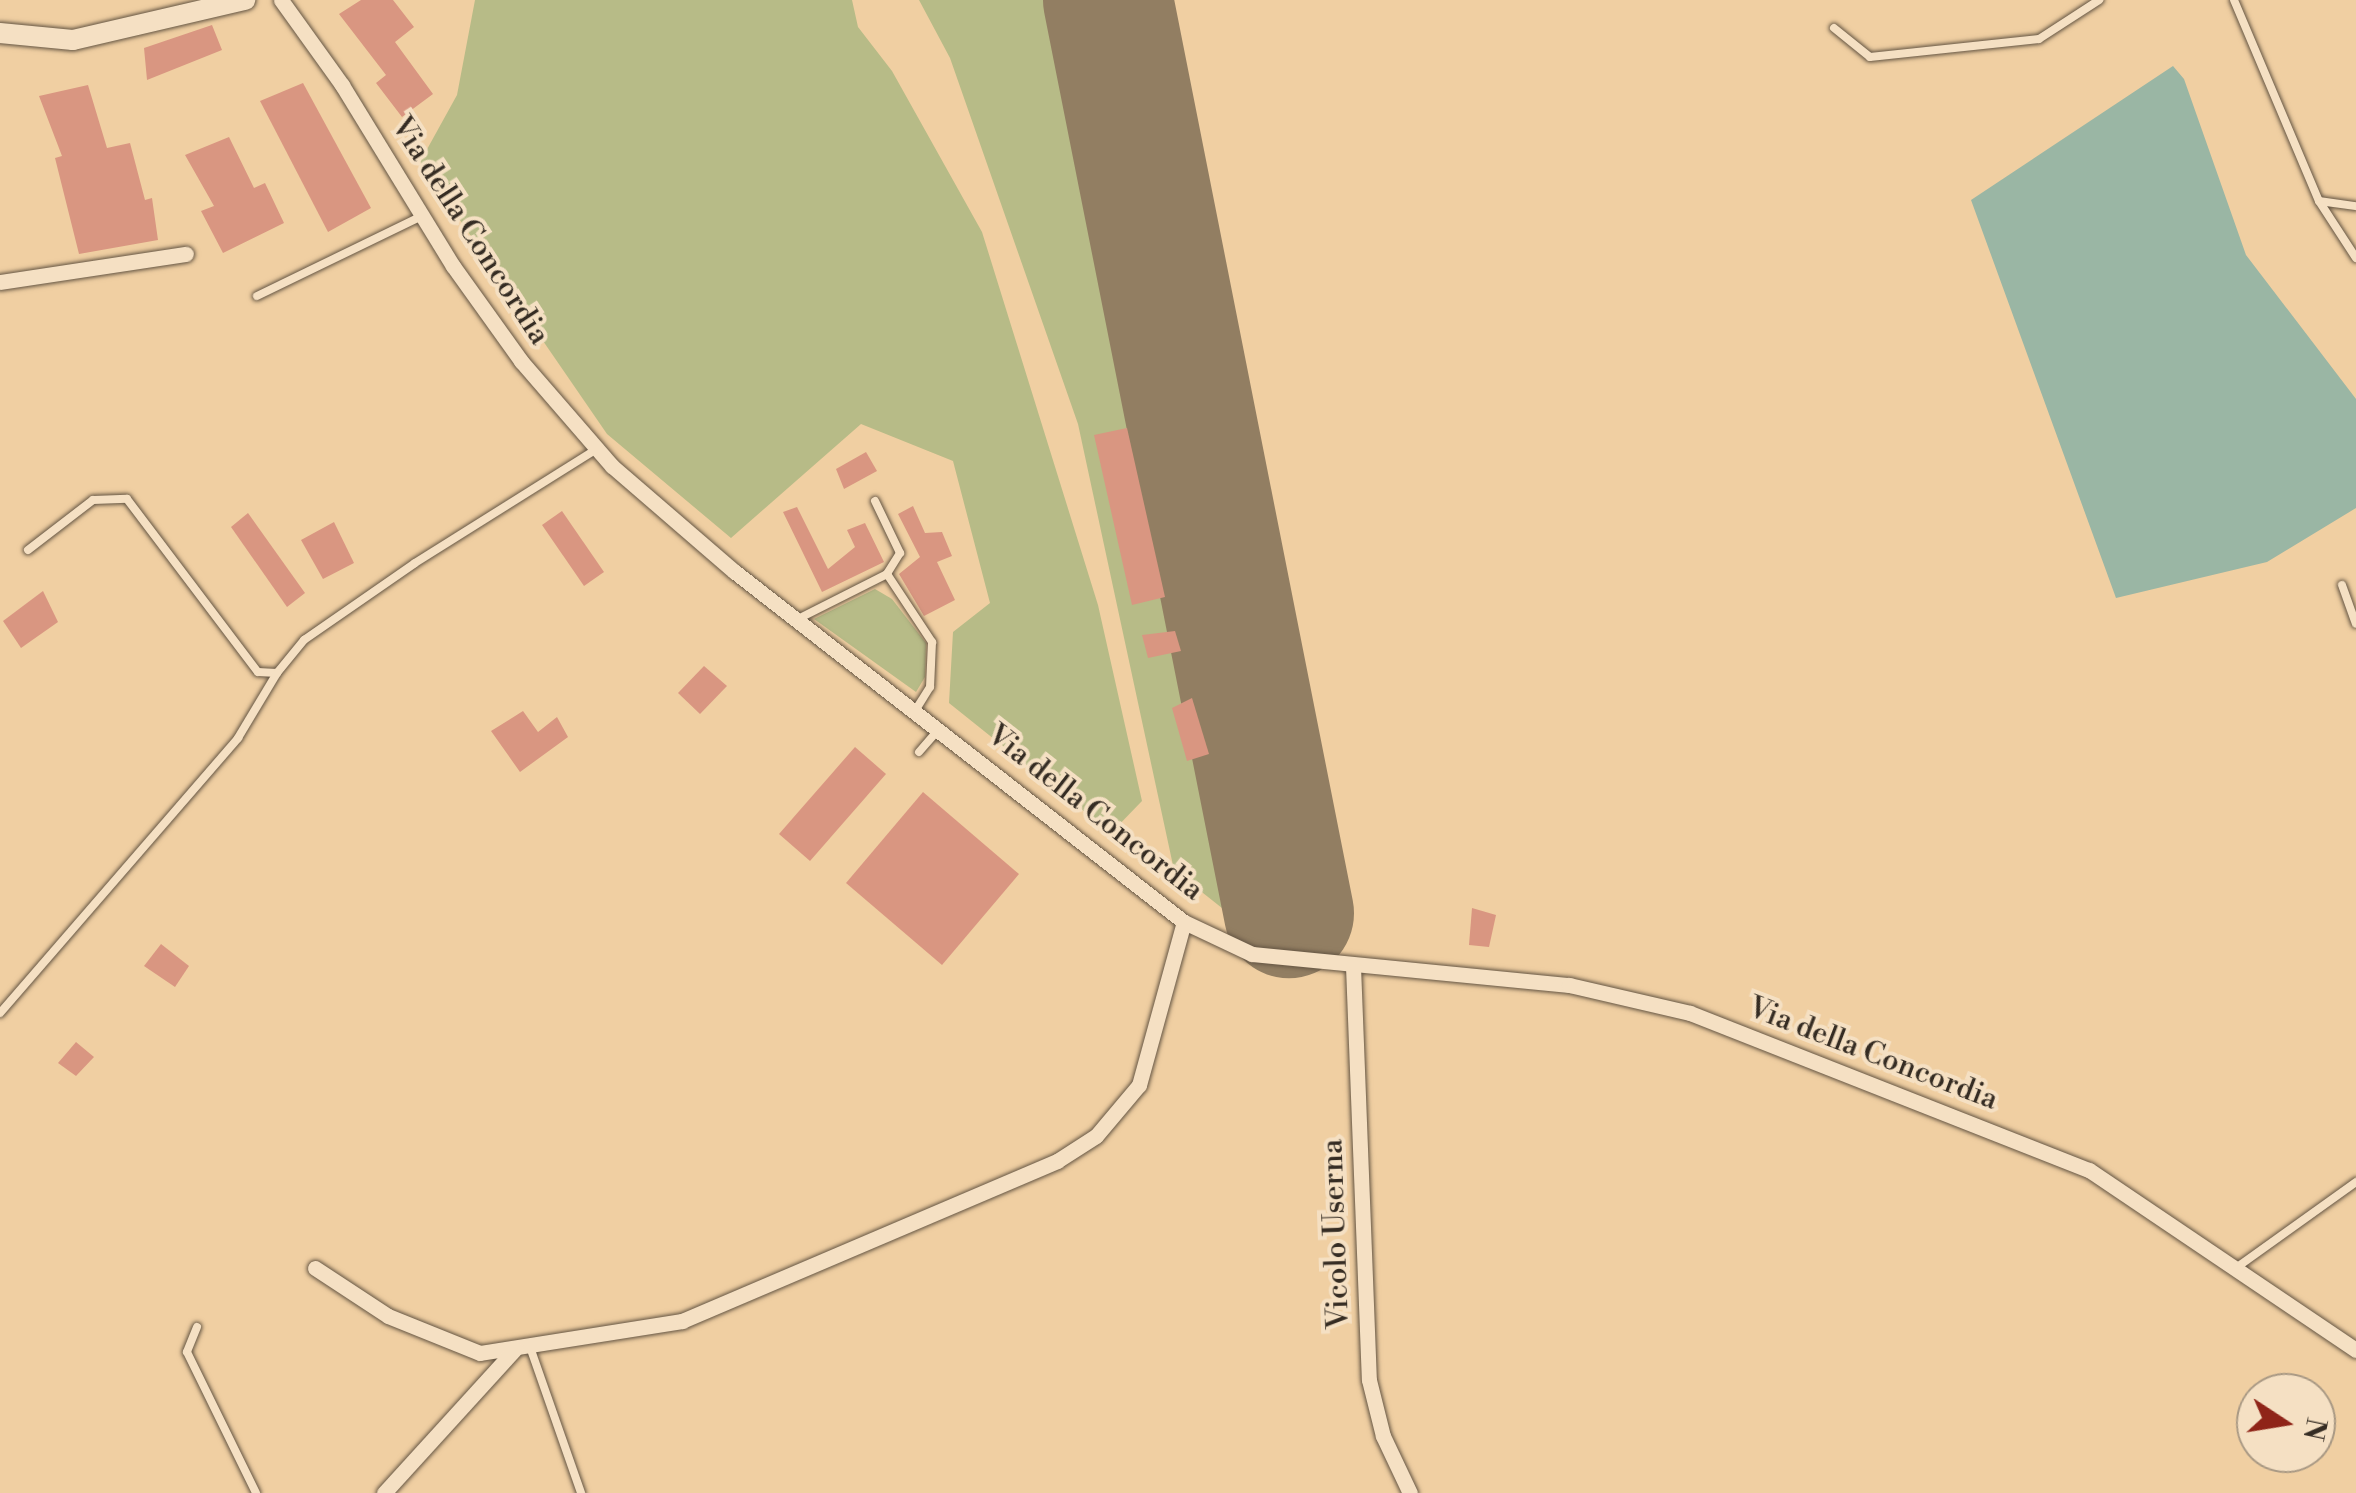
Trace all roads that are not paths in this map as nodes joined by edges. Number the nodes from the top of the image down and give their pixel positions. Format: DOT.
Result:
graph roads {
  1 [pos="245,0"];
  2 [pos="281,0"];
  3 [pos="2099,0"];
  4 [pos="2234,0"];
  5 [pos="1834,28"];
  6 [pos="0,33"];
  7 [pos="2319,201"];
  8 [pos="2356,206"];
  9 [pos="422,216"];
  10 [pos="186,254"];
  11 [pos="2356,258"];
  12 [pos="0,282"];
  13 [pos="257,296"];
  14 [pos="597,449"];
  15 [pos="875,501"];
  16 [pos="28,550"];
  17 [pos="887,574"];
  18 [pos="2342,585"];
  19 [pos="798,619"];
  20 [pos="2356,624"];
  21 [pos="276,673"];
  22 [pos="917,708"];
  23 [pos="941,727"];
  24 [pos="919,752"];
  25 [pos="1184,922"];
  26 [pos="1353,966"];
  27 [pos="0,1013"];
  28 [pos="2356,1182"];
  29 [pos="315,1268"];
  30 [pos="2236,1268"];
  31 [pos="197,1327"];
  32 [pos="522,1348"];
  33 [pos="2356,1350"];
  34 [pos="256,1493"];
  35 [pos="384,1493"];
  36 [pos="581,1493"];
  37 [pos="1410,1493"];
  1 -- 6 [label="street"];
  2 -- 9 [label="street, Via della Concordia"];
  3 -- 5 [label="lane"];
  4 -- 7 [label="lane"];
  7 -- 8 [label="lane"];
  7 -- 11 [label="lane"];
  9 -- 13 [label="lane"];
  9 -- 14 [label="street, Via della Concordia"];
  10 -- 12 [label="street"];
  14 -- 19 [label="street, Via della Concordia"];
  14 -- 21 [label="lane"];
  15 -- 17 [label="lane"];
  16 -- 21 [label="lane"];
  17 -- 19 [label="lane"];
  17 -- 22 [label="lane"];
  18 -- 20 [label="lane"];
  19 -- 22 [label="street, Via della Concordia"];
  21 -- 27 [label="lane"];
  22 -- 23 [label="street, Via della Concordia"];
  23 -- 24 [label="lane"];
  23 -- 25 [label="street, Via della Concordia"];
  25 -- 26 [label="street, Via della Concordia"];
  25 -- 32 [label="street"];
  26 -- 30 [label="street, Via della Concordia"];
  26 -- 37 [label="street, Vicolo Userna"];
  28 -- 30 [label="lane"];
  29 -- 32 [label="street"];
  30 -- 33 [label="street, Via della Concordia"];
  31 -- 34 [label="lane"];
  32 -- 35 [label="street"];
  32 -- 36 [label="lane"];
}
